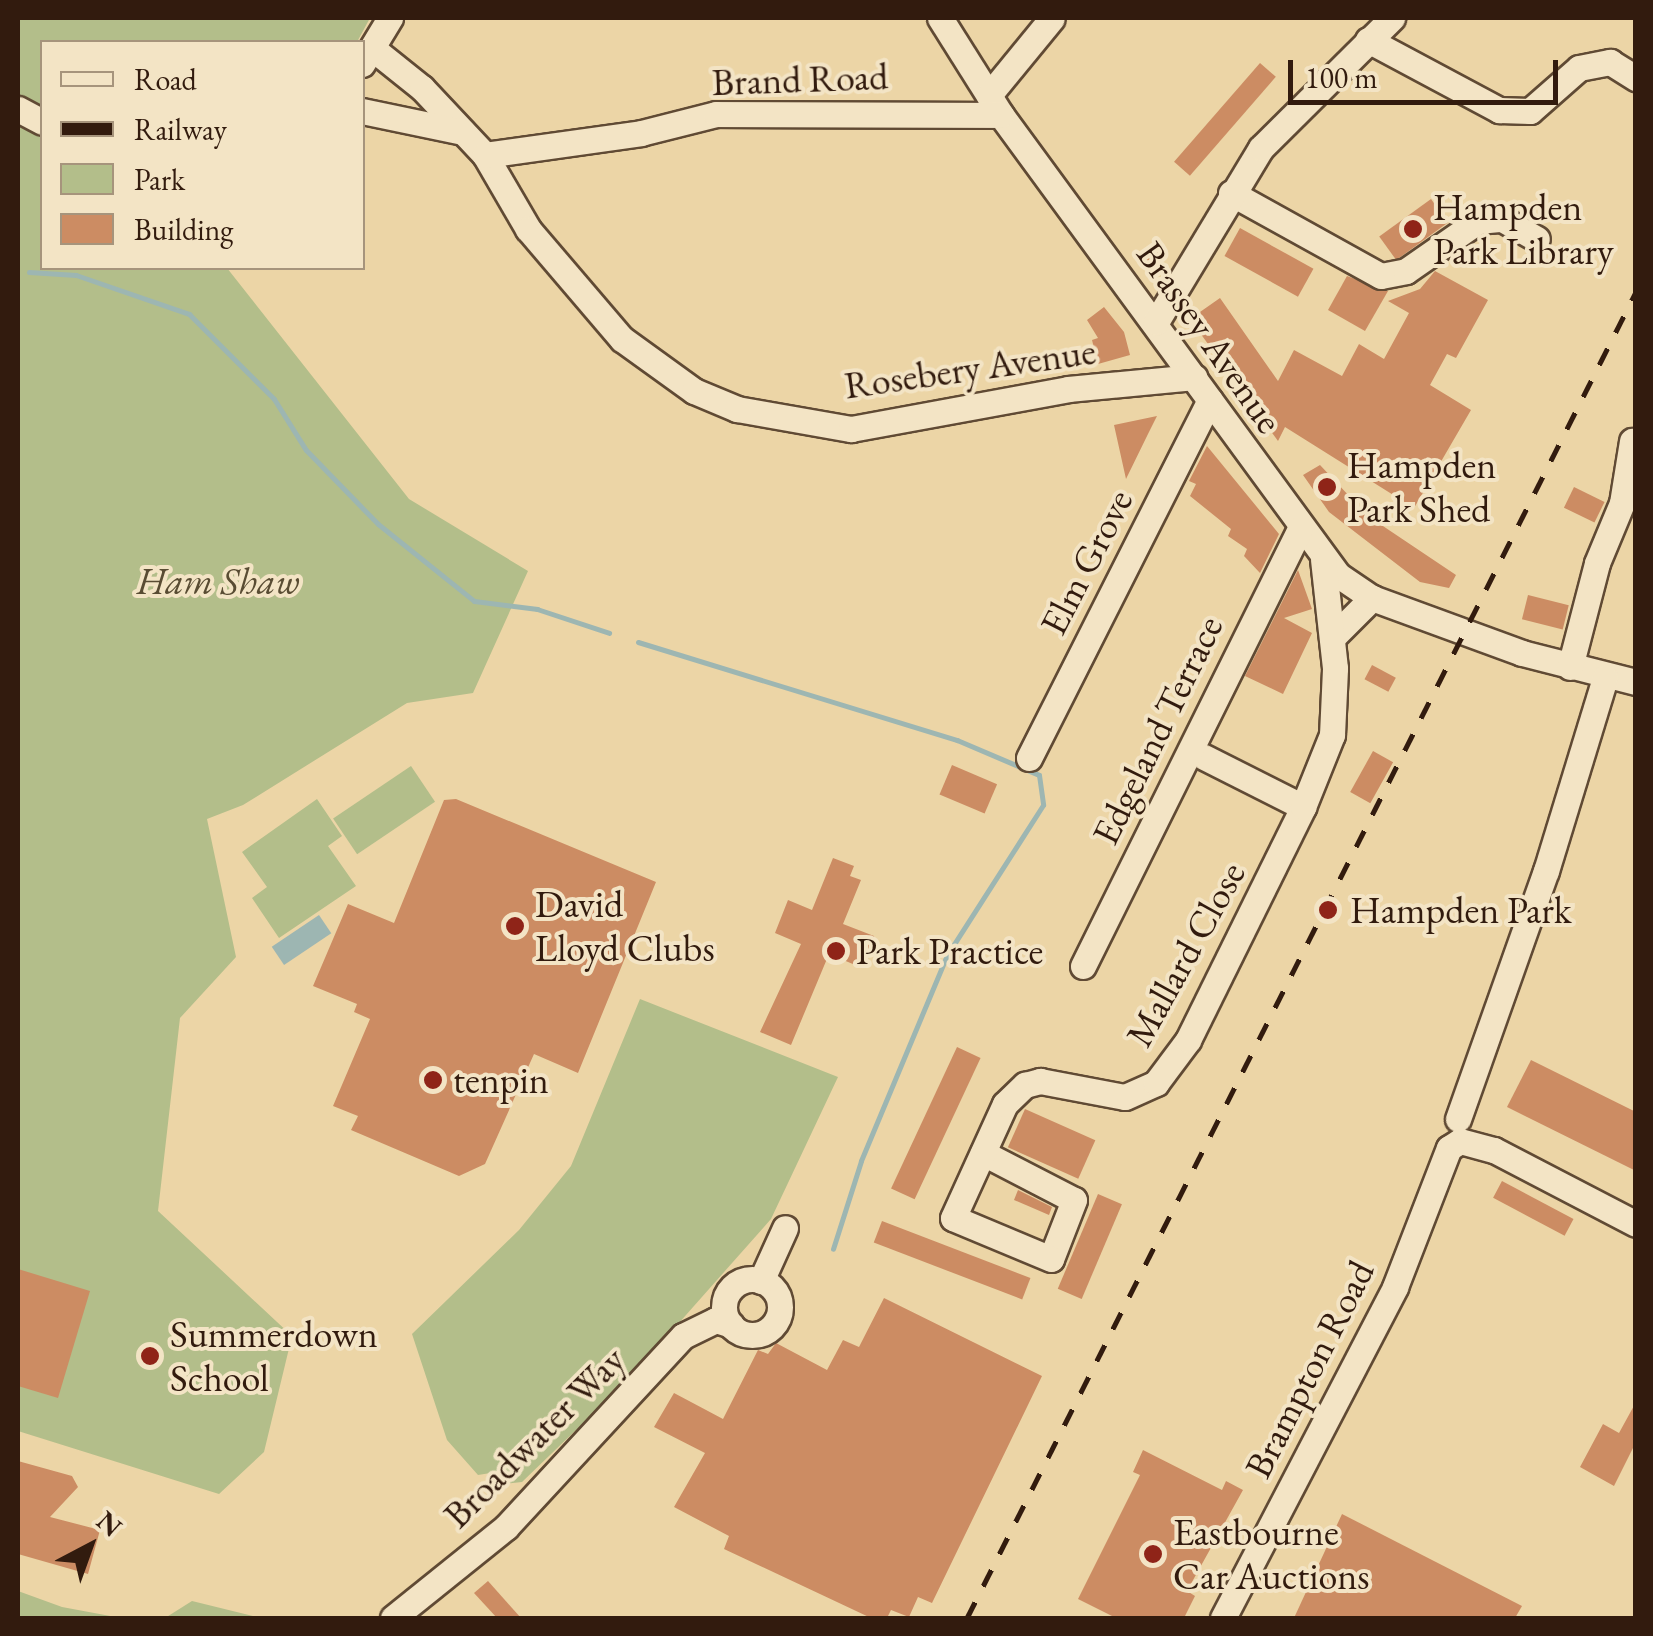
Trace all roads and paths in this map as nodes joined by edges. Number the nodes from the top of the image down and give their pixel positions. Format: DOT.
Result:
graph roads {
  1 [pos="390,18"];
  2 [pos="940,18"];
  3 [pos="1052,18"];
  4 [pos="1392,18"];
  5 [pos="1368,40"];
  6 [pos="367,56"];
  7 [pos="1636,78"];
  8 [pos="995,105"];
  9 [pos="18,109"];
  10 [pos="365,112"];
  11 [pos="40,121"];
  12 [pos="462,132"];
  13 [pos="484,155"];
  14 [pos="1231,193"];
  15 [pos="1536,239"];
  16 [pos="1156,322"];
  17 [pos="1194,377"];
  18 [pos="1210,400"];
  19 [pos="1632,441"];
  20 [pos="1300,529"];
  21 [pos="1323,560"];
  22 [pos="1372,598"];
  23 [pos="1332,638"];
  24 [pos="1570,666"];
  25 [pos="1605,678"];
  26 [pos="1636,682"];
  27 [pos="1204,757"];
  28 [pos="1029,758"];
  29 [pos="1303,808"];
  30 [pos="1084,966"];
  31 [pos="1458,1119"];
  32 [pos="983,1153"];
  33 [pos="1636,1224"];
  34 [pos="785,1228"];
  35 [pos="761,1280"];
  36 [pos="730,1325"];
  37 [pos="393,1618"];
  38 [pos="1223,1618"];
  1 -- 6 [label="street"];
  2 -- 8 [label="street, Brassey Avenue"];
  3 -- 8 [label="street"];
  4 -- 5 [label="street"];
  5 -- 7 [label="street"];
  5 -- 14 [label="street"];
  6 -- 12 [label="street, Rosebery Avenue"];
  8 -- 13 [label="street, Brand Road"];
  8 -- 16 [label="street, Brassey Avenue"];
  9 -- 11 [label="street"];
  10 -- 12 [label="street"];
  12 -- 13 [label="street, Rosebery Avenue"];
  13 -- 17 [label="street, Rosebery Avenue"];
  14 -- 15 [label="street"];
  14 -- 16 [label="street"];
  16 -- 17 [label="street, Brassey Avenue"];
  17 -- 18 [label="street, Brassey Avenue"];
  18 -- 20 [label="street, Brassey Avenue"];
  18 -- 28 [label="street, Elm Grove"];
  19 -- 24 [label="street"];
  20 -- 21 [label="street, Brassey Avenue"];
  20 -- 30 [label="street, Edgeland Terrace"];
  21 -- 22 [label="street, Brassey Avenue"];
  21 -- 23 [label="street"];
  22 -- 23 [label="street"];
  22 -- 24 [label="street, Brassey Avenue"];
  23 -- 29 [label="street"];
  24 -- 25 [label="street, Brassey Avenue"];
  25 -- 26 [label="street, Brassey Avenue"];
  25 -- 31 [label="street"];
  27 -- 29 [label="street"];
  29 -- 32 [label="street, Mallard Close"];
  32 -- 32 [label="street, Mallard Close"];
  33 -- 38 [label="street, Brampton Road"];
  34 -- 35 [label="street"];
  35 -- 36 [label="street"];
  35 -- 36 [label="street, Broadwater Way"];
  36 -- 37 [label="street, Broadwater Way"];
}
